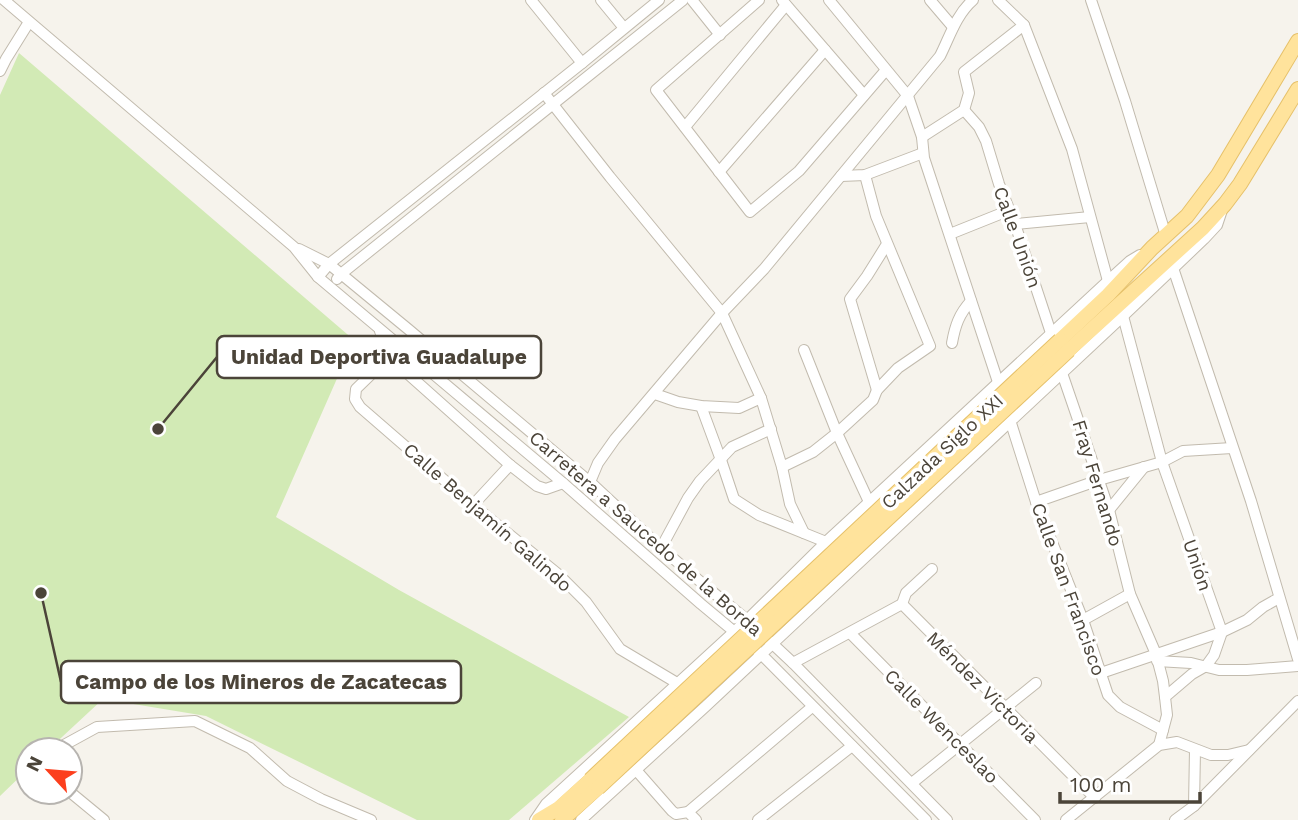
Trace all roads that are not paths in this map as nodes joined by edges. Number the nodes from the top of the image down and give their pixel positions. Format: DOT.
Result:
graph roads {
  1 [pos="4,0"];
  2 [pos="531,0"];
  3 [pos="601,0"];
  4 [pos="659,0"];
  5 [pos="692,0"];
  6 [pos="759,0"];
  7 [pos="829,0"];
  8 [pos="930,0"];
  9 [pos="973,0"];
  10 [pos="998,0"];
  11 [pos="1091,0"];
  12 [pos="678,1"];
  13 [pos="784,2"];
  14 [pos="29,22"];
  15 [pos="1024,25"];
  16 [pos="953,27"];
  17 [pos="624,28"];
  18 [pos="720,35"];
  19 [pos="1298,41"];
  20 [pos="825,50"];
  21 [pos="582,63"];
  22 [pos="886,70"];
  23 [pos="0,71"];
  24 [pos="1298,89"];
  25 [pos="544,93"];
  26 [pos="864,95"];
  27 [pos="908,96"];
  28 [pos="552,103"];
  29 [pos="964,110"];
  30 [pos="685,127"];
  31 [pos="922,137"];
  32 [pos="923,153"];
  33 [pos="719,172"];
  34 [pos="865,175"];
  35 [pos="841,176"];
  36 [pos="1225,204"];
  37 [pos="1010,210"];
  38 [pos="1090,217"];
  39 [pos="1015,224"];
  40 [pos="950,234"];
  41 [pos="1166,236"];
  42 [pos="887,244"];
  43 [pos="294,247"];
  44 [pos="1152,248"];
  45 [pos="329,264"];
  46 [pos="1173,268"];
  47 [pos="341,274"];
  48 [pos="318,277"];
  49 [pos="1108,281"];
  50 [pos="331,287"];
  51 [pos="971,301"];
  52 [pos="722,313"];
  53 [pos="1122,316"];
  54 [pos="379,328"];
  55 [pos="1060,341"];
  56 [pos="952,343"];
  57 [pos="804,350"];
  58 [pos="389,356"];
  59 [pos="1062,373"];
  60 [pos="998,382"];
  61 [pos="877,390"];
  62 [pos="655,394"];
  63 [pos="761,398"];
  64 [pos="701,406"];
  65 [pos="1010,420"];
  66 [pos="771,429"];
  67 [pos="837,433"];
  68 [pos="1232,448"];
  69 [pos="721,460"];
  70 [pos="1162,461"];
  71 [pos="510,465"];
  72 [pos="782,467"];
  73 [pos="1144,467"];
  74 [pos="1100,480"];
  75 [pos="590,482"];
  76 [pos="563,483"];
  77 [pos="869,502"];
  78 [pos="1036,502"];
  79 [pos="473,505"];
  80 [pos="1109,510"];
  81 [pos="804,533"];
  82 [pos="826,542"];
  83 [pos="661,548"];
  84 [pos="932,569"];
  85 [pos="1130,594"];
  86 [pos="1279,598"];
  87 [pos="769,599"];
  88 [pos="902,604"];
  89 [pos="747,620"];
  90 [pos="1083,620"];
  91 [pos="796,621"];
  92 [pos="734,631"];
  93 [pos="1222,632"];
  94 [pos="850,633"];
  95 [pos="772,643"];
  96 [pos="761,654"];
  97 [pos="1157,658"];
  98 [pos="705,659"];
  99 [pos="1298,659"];
  100 [pos="793,663"];
  101 [pos="1206,666"];
  102 [pos="1298,666"];
  103 [pos="1101,673"];
  104 [pos="677,683"];
  105 [pos="1036,683"];
  106 [pos="725,687"];
  107 [pos="1298,692"];
  108 [pos="1165,697"];
  109 [pos="1297,703"];
  110 [pos="812,706"];
  111 [pos="1005,709"];
  112 [pos="1163,730"];
  113 [pos="81,736"];
  114 [pos="960,744"];
  115 [pos="1159,745"];
  116 [pos="852,747"];
  117 [pos="1195,750"];
  118 [pos="1249,750"];
  119 [pos="636,770"];
  120 [pos="912,783"];
  121 [pos="594,784"];
  122 [pos="1094,798"];
  123 [pos="84,804"];
  124 [pos="1194,806"];
  125 [pos="692,816"];
  126 [pos="104,820"];
  127 [pos="371,820"];
  128 [pos="537,820"];
  129 [pos="562,820"];
  130 [pos="581,820"];
  131 [pos="758,820"];
  132 [pos="926,820"];
  133 [pos="947,820"];
  134 [pos="1035,820"];
  135 [pos="1066,820"];
  136 [pos="1175,820"];
  1 -- 14 [label="street"];
  2 -- 21 [label="street"];
  3 -- 17 [label="street"];
  4 -- 17 [label="street"];
  5 -- 18 [label="street"];
  6 -- 18 [label="street"];
  7 -- 22 [label="street"];
  8 -- 16 [label="street"];
  9 -- 16 [label="street"];
  10 -- 15 [label="street"];
  11 -- 41 [label="street"];
  12 -- 28 [label="street"];
  13 -- 20 [label="street"];
  13 -- 30 [label="street"];
  14 -- 23 [label="street"];
  14 -- 43 [label="street"];
  15 -- 29 [label="street"];
  15 -- 38 [label="street"];
  16 -- 27 [label="street"];
  17 -- 21 [label="street"];
  18 -- 30 [label="street"];
  19 -- 41 [label="main road, Calzada Siglo XXI"];
  20 -- 26 [label="street"];
  20 -- 33 [label="street"];
  21 -- 25 [label="street"];
  22 -- 26 [label="street"];
  22 -- 27 [label="street"];
  24 -- 36 [label="main road, Calzada Siglo XXI"];
  25 -- 28 [label="street"];
  25 -- 45 [label="street"];
  26 -- 33 [label="street"];
  27 -- 31 [label="street"];
  27 -- 35 [label="street"];
  28 -- 47 [label="street"];
  28 -- 52 [label="street"];
  29 -- 31 [label="street"];
  29 -- 37 [label="street, Calle Unión"];
  30 -- 33 [label="street"];
  31 -- 32 [label="street"];
  32 -- 34 [label="street"];
  32 -- 40 [label="street"];
  34 -- 35 [label="street"];
  34 -- 42 [label="street"];
  35 -- 52 [label="street"];
  36 -- 46 [label="street, Calzada Siglo XXI"];
  36 -- 55 [label="main road, Calzada Siglo XXI"];
  37 -- 39 [label="street, Calle Unión"];
  37 -- 40 [label="street"];
  38 -- 39 [label="street"];
  38 -- 49 [label="street"];
  39 -- 55 [label="street, Calle Unión"];
  40 -- 51 [label="street"];
  41 -- 44 [label="main road, Calzada Siglo XXI"];
  42 -- 61 [label="street"];
  42 -- 61 [label="street"];
  43 -- 45 [label="street, Carretera a Saucedo de la Borda"];
  43 -- 48 [label="street, Carretera a Saucedo de la Borda"];
  44 -- 49 [label="street"];
  44 -- 55 [label="main road, Calzada Siglo XXI"];
  45 -- 47 [label="street, Carretera a Saucedo de la Borda"];
  45 -- 48 [label="street"];
  46 -- 53 [label="street, Calzada Siglo XXI"];
  46 -- 68 [label="street"];
  47 -- 50 [label="street"];
  47 -- 75 [label="street, Carretera a Saucedo de la Borda"];
  48 -- 50 [label="street, Carretera a Saucedo de la Borda"];
  49 -- 55 [label="street"];
  50 -- 54 [label="street, Carretera a Saucedo de la Borda"];
  51 -- 56 [label="street"];
  51 -- 60 [label="street"];
  52 -- 62 [label="street"];
  52 -- 63 [label="street"];
  53 -- 59 [label="street, Calzada Siglo XXI"];
  53 -- 70 [label="street, Unión"];
  54 -- 58 [label="street"];
  54 -- 76 [label="street, Carretera a Saucedo de la Borda"];
  55 -- 60 [label="street"];
  55 -- 121 [label="main road, Calzada Siglo XXI, bridge"];
  55 -- 121 [label="main road, Calzada Siglo XXI, bridge"];
  57 -- 67 [label="street"];
  58 -- 71 [label="street"];
  58 -- 79 [label="street, Calle Benjamín Galindo"];
  59 -- 65 [label="street, Calzada Siglo XXI"];
  59 -- 74 [label="street, Fray Fernando"];
  60 -- 77 [label="street"];
  61 -- 67 [label="street"];
  62 -- 64 [label="street"];
  62 -- 75 [label="street"];
  63 -- 64 [label="street"];
  63 -- 66 [label="street"];
  64 -- 69 [label="street"];
  65 -- 78 [label="street, Calle San Francisco"];
  65 -- 91 [label="street, Calzada Siglo XXI"];
  66 -- 69 [label="street"];
  66 -- 72 [label="street"];
  67 -- 72 [label="street"];
  67 -- 77 [label="street"];
  68 -- 70 [label="street"];
  68 -- 86 [label="street"];
  69 -- 81 [label="street"];
  69 -- 83 [label="street"];
  70 -- 73 [label="street"];
  70 -- 93 [label="street, Unión"];
  71 -- 76 [label="street"];
  71 -- 79 [label="street"];
  72 -- 81 [label="street"];
  73 -- 74 [label="street"];
  73 -- 80 [label="street"];
  74 -- 78 [label="street"];
  74 -- 80 [label="street, Fray Fernando"];
  75 -- 83 [label="street, Carretera a Saucedo de la Borda"];
  76 -- 92 [label="street, Carretera a Saucedo de la Borda"];
  77 -- 82 [label="street"];
  78 -- 90 [label="street, Calle San Francisco"];
  79 -- 104 [label="street, Calle Benjamín Galindo"];
  80 -- 85 [label="street, Fray Fernando"];
  81 -- 82 [label="street"];
  82 -- 87 [label="street"];
  83 -- 89 [label="street, Carretera a Saucedo de la Borda"];
  84 -- 88 [label="street"];
  85 -- 90 [label="street"];
  85 -- 97 [label="street, Fray Fernando"];
  86 -- 93 [label="street"];
  86 -- 99 [label="street"];
  87 -- 89 [label="street"];
  87 -- 91 [label="street"];
  88 -- 94 [label="street"];
  88 -- 111 [label="street, Méndez Victoria"];
  89 -- 92 [label="street"];
  89 -- 95 [label="street, Carretera a Saucedo de la Borda"];
  90 -- 103 [label="street, Calle San Francisco"];
  91 -- 95 [label="street, Calzada Siglo XXI"];
  92 -- 96 [label="street, Carretera a Saucedo de la Borda"];
  92 -- 98 [label="street"];
  93 -- 97 [label="street"];
  93 -- 101 [label="street"];
  94 -- 100 [label="street"];
  94 -- 114 [label="street, Calle Wenceslao"];
  95 -- 96 [label="street, Calzada Siglo XXI"];
  95 -- 100 [label="street, Carretera a Saucedo de la Borda"];
  96 -- 106 [label="street, Calzada Siglo XXI"];
  96 -- 110 [label="street, Carretera a Saucedo de la Borda"];
  97 -- 101 [label="street"];
  97 -- 103 [label="street"];
  97 -- 108 [label="street, Fray Fernando"];
  98 -- 104 [label="street"];
  98 -- 106 [label="street"];
  100 -- 120 [label="street, Carretera a Saucedo de la Borda"];
  101 -- 102 [label="street"];
  101 -- 108 [label="street"];
  103 -- 112 [label="street, Calle San Francisco"];
  104 -- 128 [label="street"];
  105 -- 111 [label="street"];
  106 -- 119 [label="street, Calzada Siglo XXI"];
  107 -- 109 [label="street"];
  108 -- 112 [label="street, Fray Fernando"];
  109 -- 118 [label="street"];
  110 -- 116 [label="street, Carretera a Saucedo de la Borda"];
  110 -- 125 [label="street"];
  111 -- 114 [label="street"];
  111 -- 122 [label="street, Méndez Victoria"];
  112 -- 115 [label="street, Fray Fernando"];
  113 -- 127 [label="street"];
  114 -- 120 [label="street"];
  114 -- 134 [label="street, Calle Wenceslao"];
  115 -- 117 [label="street"];
  115 -- 122 [label="street"];
  116 -- 131 [label="street"];
  116 -- 132 [label="street, Carretera a Saucedo de la Borda"];
  117 -- 118 [label="street"];
  117 -- 124 [label="street"];
  118 -- 124 [label="street"];
  119 -- 125 [label="street"];
  119 -- 130 [label="street, Calzada Siglo XXI"];
  120 -- 133 [label="street, Carretera a Saucedo de la Borda"];
  121 -- 128 [label="main road, Calzada Siglo XXI"];
  121 -- 129 [label="main road, Calzada Siglo XXI"];
  122 -- 135 [label="street"];
  123 -- 126 [label="street"];
  124 -- 136 [label="street"];
}
